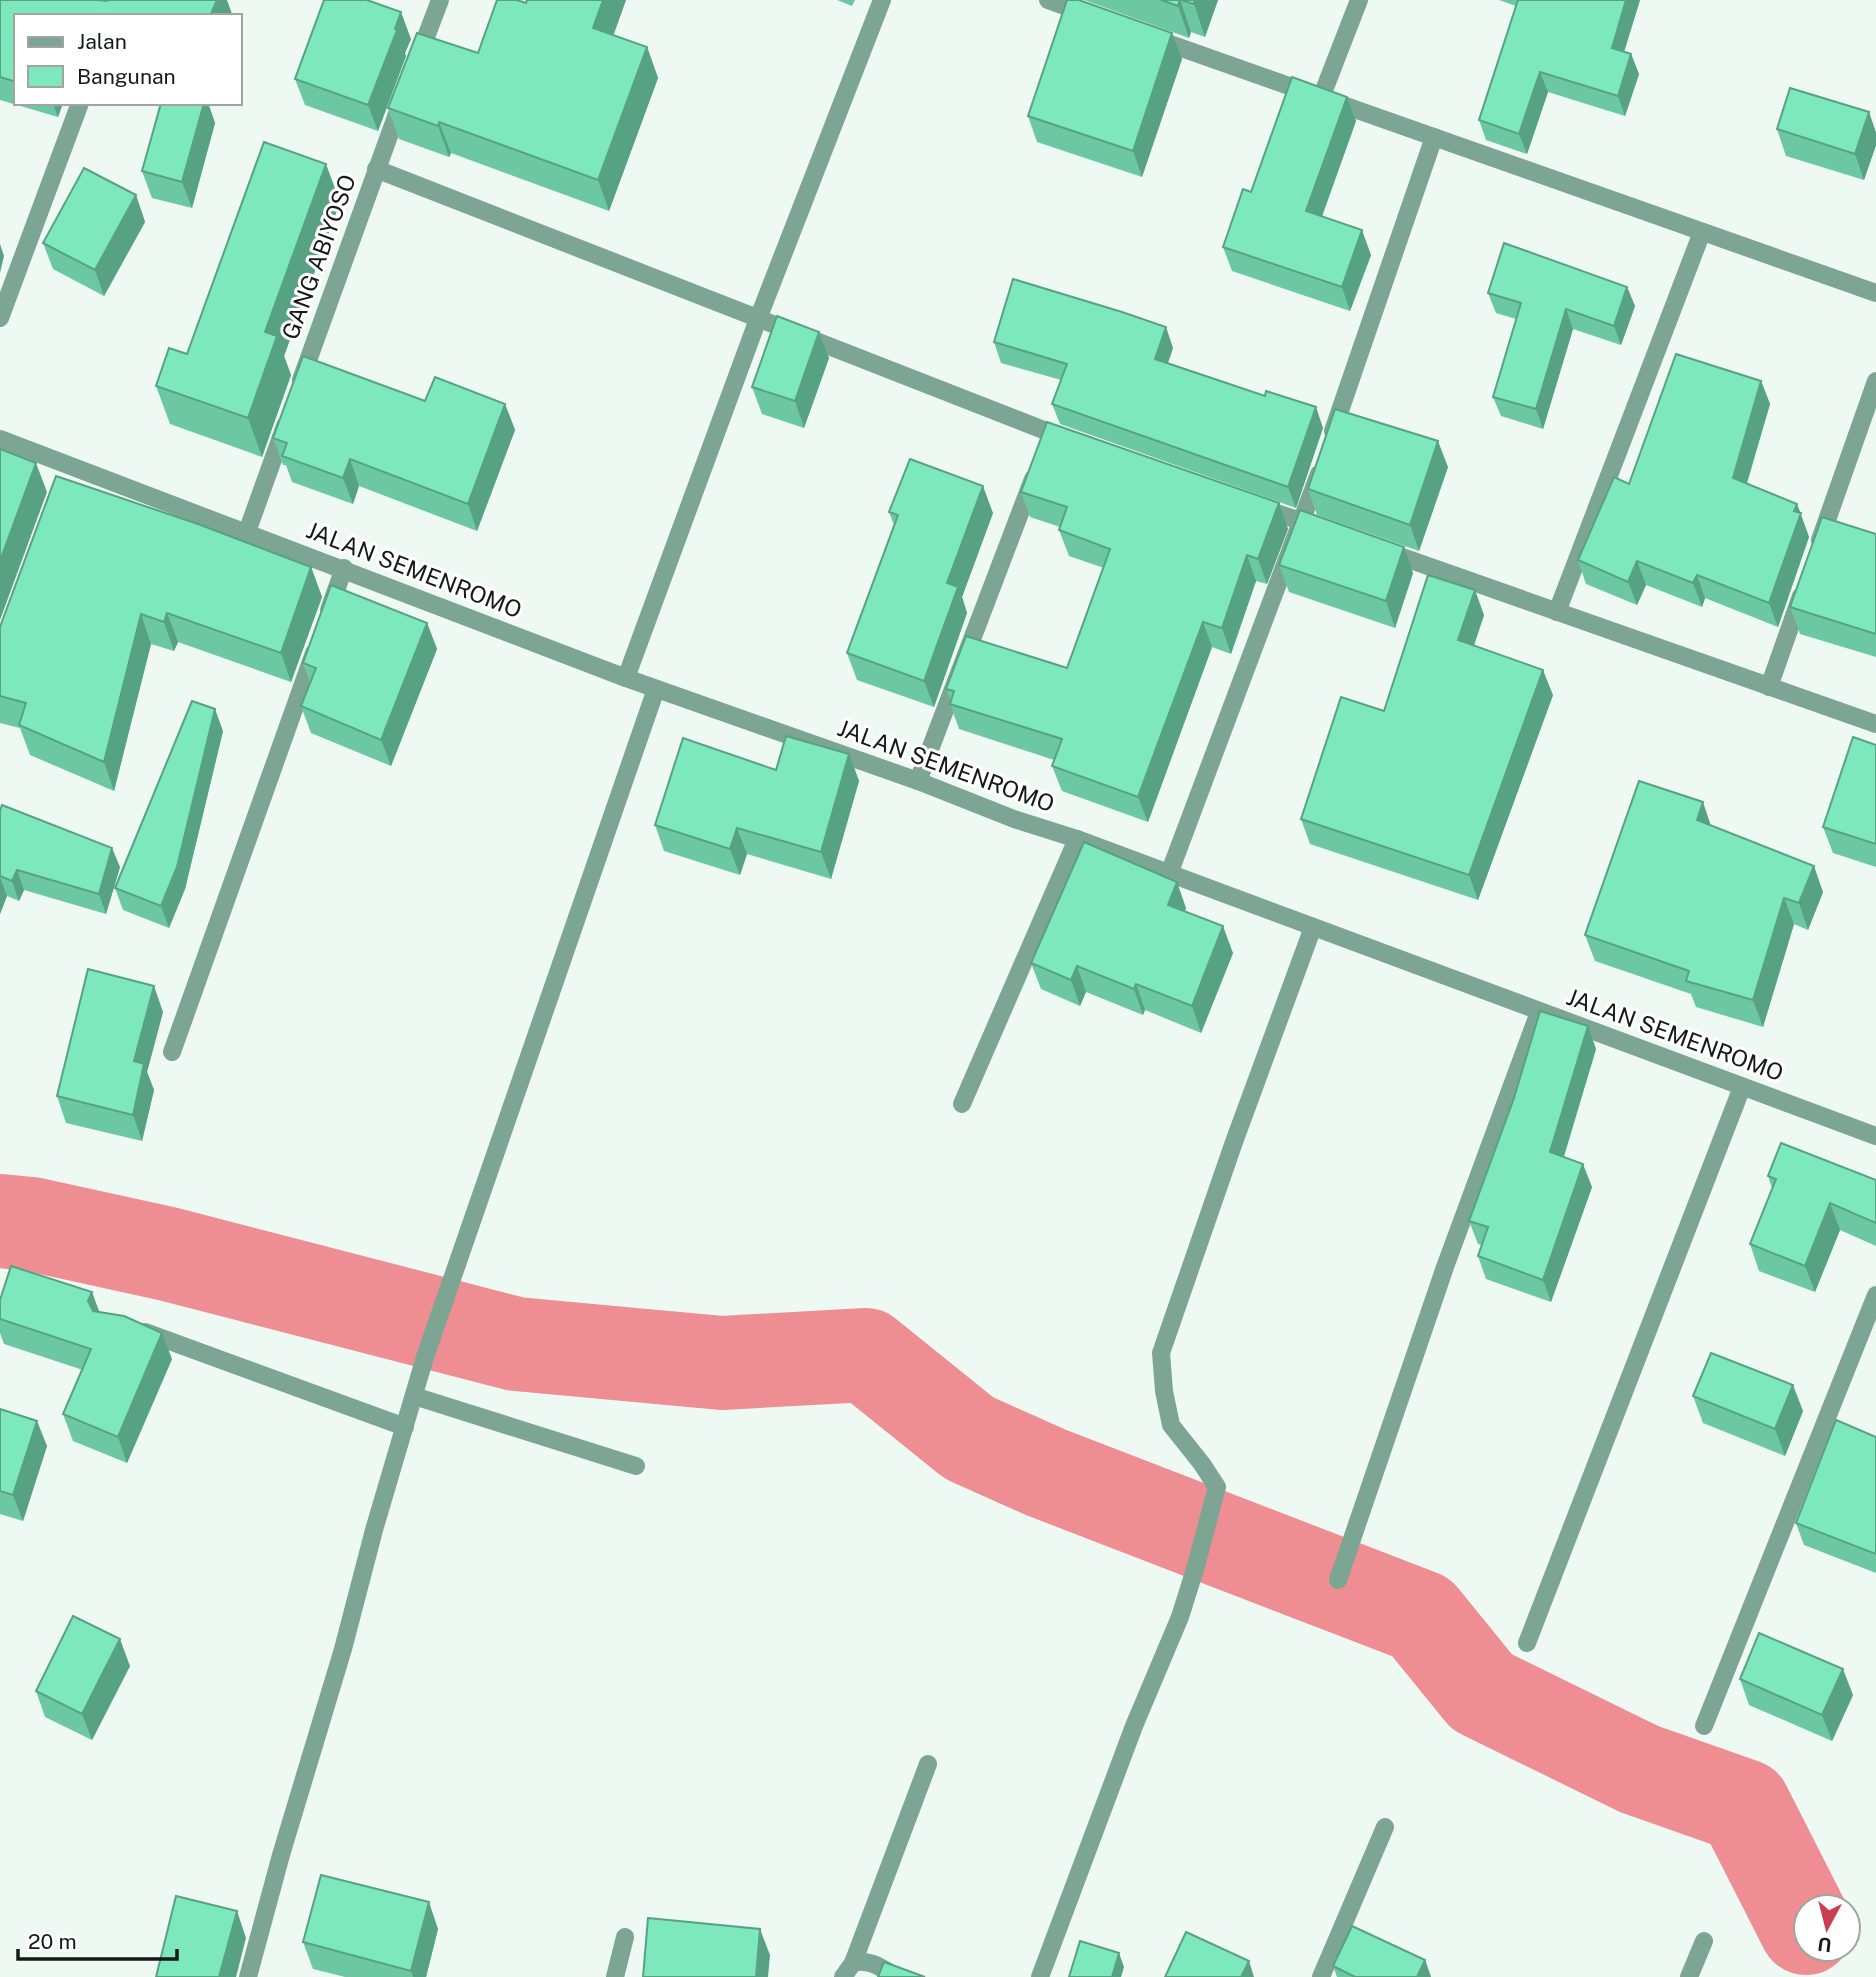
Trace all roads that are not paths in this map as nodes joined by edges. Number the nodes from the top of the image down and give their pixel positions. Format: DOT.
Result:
graph roads {
  1 [pos="440,0"];
  2 [pos="882,0"];
  3 [pos="1048,0"];
  4 [pos="1359,0"];
  5 [pos="1100,19"];
  6 [pos="1139,33"];
  7 [pos="1321,98"];
  8 [pos="79,105"];
  9 [pos="1433,137"];
  10 [pos="376,169"];
  11 [pos="1702,232"];
  12 [pos="1876,293"];
  13 [pos="0,318"];
  14 [pos="758,319"];
  15 [pos="1876,381"];
  16 [pos="0,439"];
  17 [pos="1075,442"];
  18 [pos="1045,446"];
  19 [pos="1240,500"];
  20 [pos="1303,522"];
  21 [pos="247,531"];
  22 [pos="1328,531"];
  23 [pos="1366,544"];
  24 [pos="1814,559"];
  25 [pos="344,568"];
  26 [pos="1805,584"];
  27 [pos="1558,612"];
  28 [pos="626,678"];
  29 [pos="1769,687"];
  30 [pos="656,689"];
  31 [pos="1876,724"];
  32 [pos="918,781"];
  33 [pos="1077,839"];
  34 [pos="1170,874"];
  35 [pos="1313,927"];
  36 [pos="1539,1012"];
  37 [pos="172,1052"];
  38 [pos="1742,1087"];
  39 [pos="962,1104"];
  40 [pos="1876,1136"];
  41 [pos="1876,1295"];
  42 [pos="125,1329"];
  43 [pos="414,1396"];
  44 [pos="405,1427"];
  45 [pos="636,1466"];
  46 [pos="1338,1580"];
  47 [pos="1527,1643"];
  48 [pos="1704,1726"];
  49 [pos="928,1764"];
  50 [pos="1385,1827"];
  51 [pos="625,1937"];
  52 [pos="1704,1941"];
  53 [pos="848,1970"];
  54 [pos="248,1977"];
  55 [pos="615,1977"];
  56 [pos="898,1977"];
  57 [pos="1040,1977"];
  58 [pos="1321,1977"];
  59 [pos="1689,1977"];
  1 -- 10 [label="street, GANG ABIYOSO"];
  2 -- 14 [label="street"];
  3 -- 5 [label="street"];
  4 -- 7 [label="street"];
  6 -- 7 [label="street"];
  7 -- 9 [label="street"];
  8 -- 13 [label="street"];
  9 -- 11 [label="street"];
  9 -- 20 [label="street"];
  10 -- 14 [label="street"];
  10 -- 21 [label="street, GANG ABIYOSO"];
  11 -- 12 [label="street"];
  11 -- 27 [label="street"];
  14 -- 18 [label="street"];
  14 -- 28 [label="street"];
  15 -- 24 [label="street"];
  16 -- 21 [label="street, JALAN SEMENROMO"];
  17 -- 18 [label="street"];
  18 -- 32 [label="street"];
  19 -- 20 [label="street"];
  20 -- 22 [label="street"];
  20 -- 34 [label="street"];
  21 -- 25 [label="street, JALAN SEMENROMO"];
  23 -- 27 [label="street"];
  25 -- 28 [label="street, JALAN SEMENROMO"];
  25 -- 37 [label="street"];
  26 -- 29 [label="street"];
  27 -- 29 [label="street"];
  28 -- 30 [label="street, JALAN SEMENROMO"];
  29 -- 31 [label="street"];
  30 -- 32 [label="street, JALAN SEMENROMO"];
  30 -- 43 [label="street"];
  32 -- 33 [label="street, JALAN SEMENROMO"];
  33 -- 34 [label="street, JALAN SEMENROMO"];
  33 -- 39 [label="street"];
  34 -- 35 [label="street, JALAN SEMENROMO"];
  35 -- 36 [label="street, JALAN SEMENROMO"];
  35 -- 57 [label="street"];
  36 -- 38 [label="street, JALAN SEMENROMO"];
  36 -- 46 [label="street"];
  38 -- 40 [label="street, JALAN SEMENROMO"];
  38 -- 47 [label="street"];
  41 -- 48 [label="street"];
  42 -- 44 [label="street"];
  43 -- 44 [label="street"];
  43 -- 45 [label="street"];
  44 -- 54 [label="street"];
  49 -- 53 [label="street"];
  50 -- 58 [label="street"];
  51 -- 55 [label="street"];
  52 -- 59 [label="street"];
  53 -- 56 [label="street"];
}
